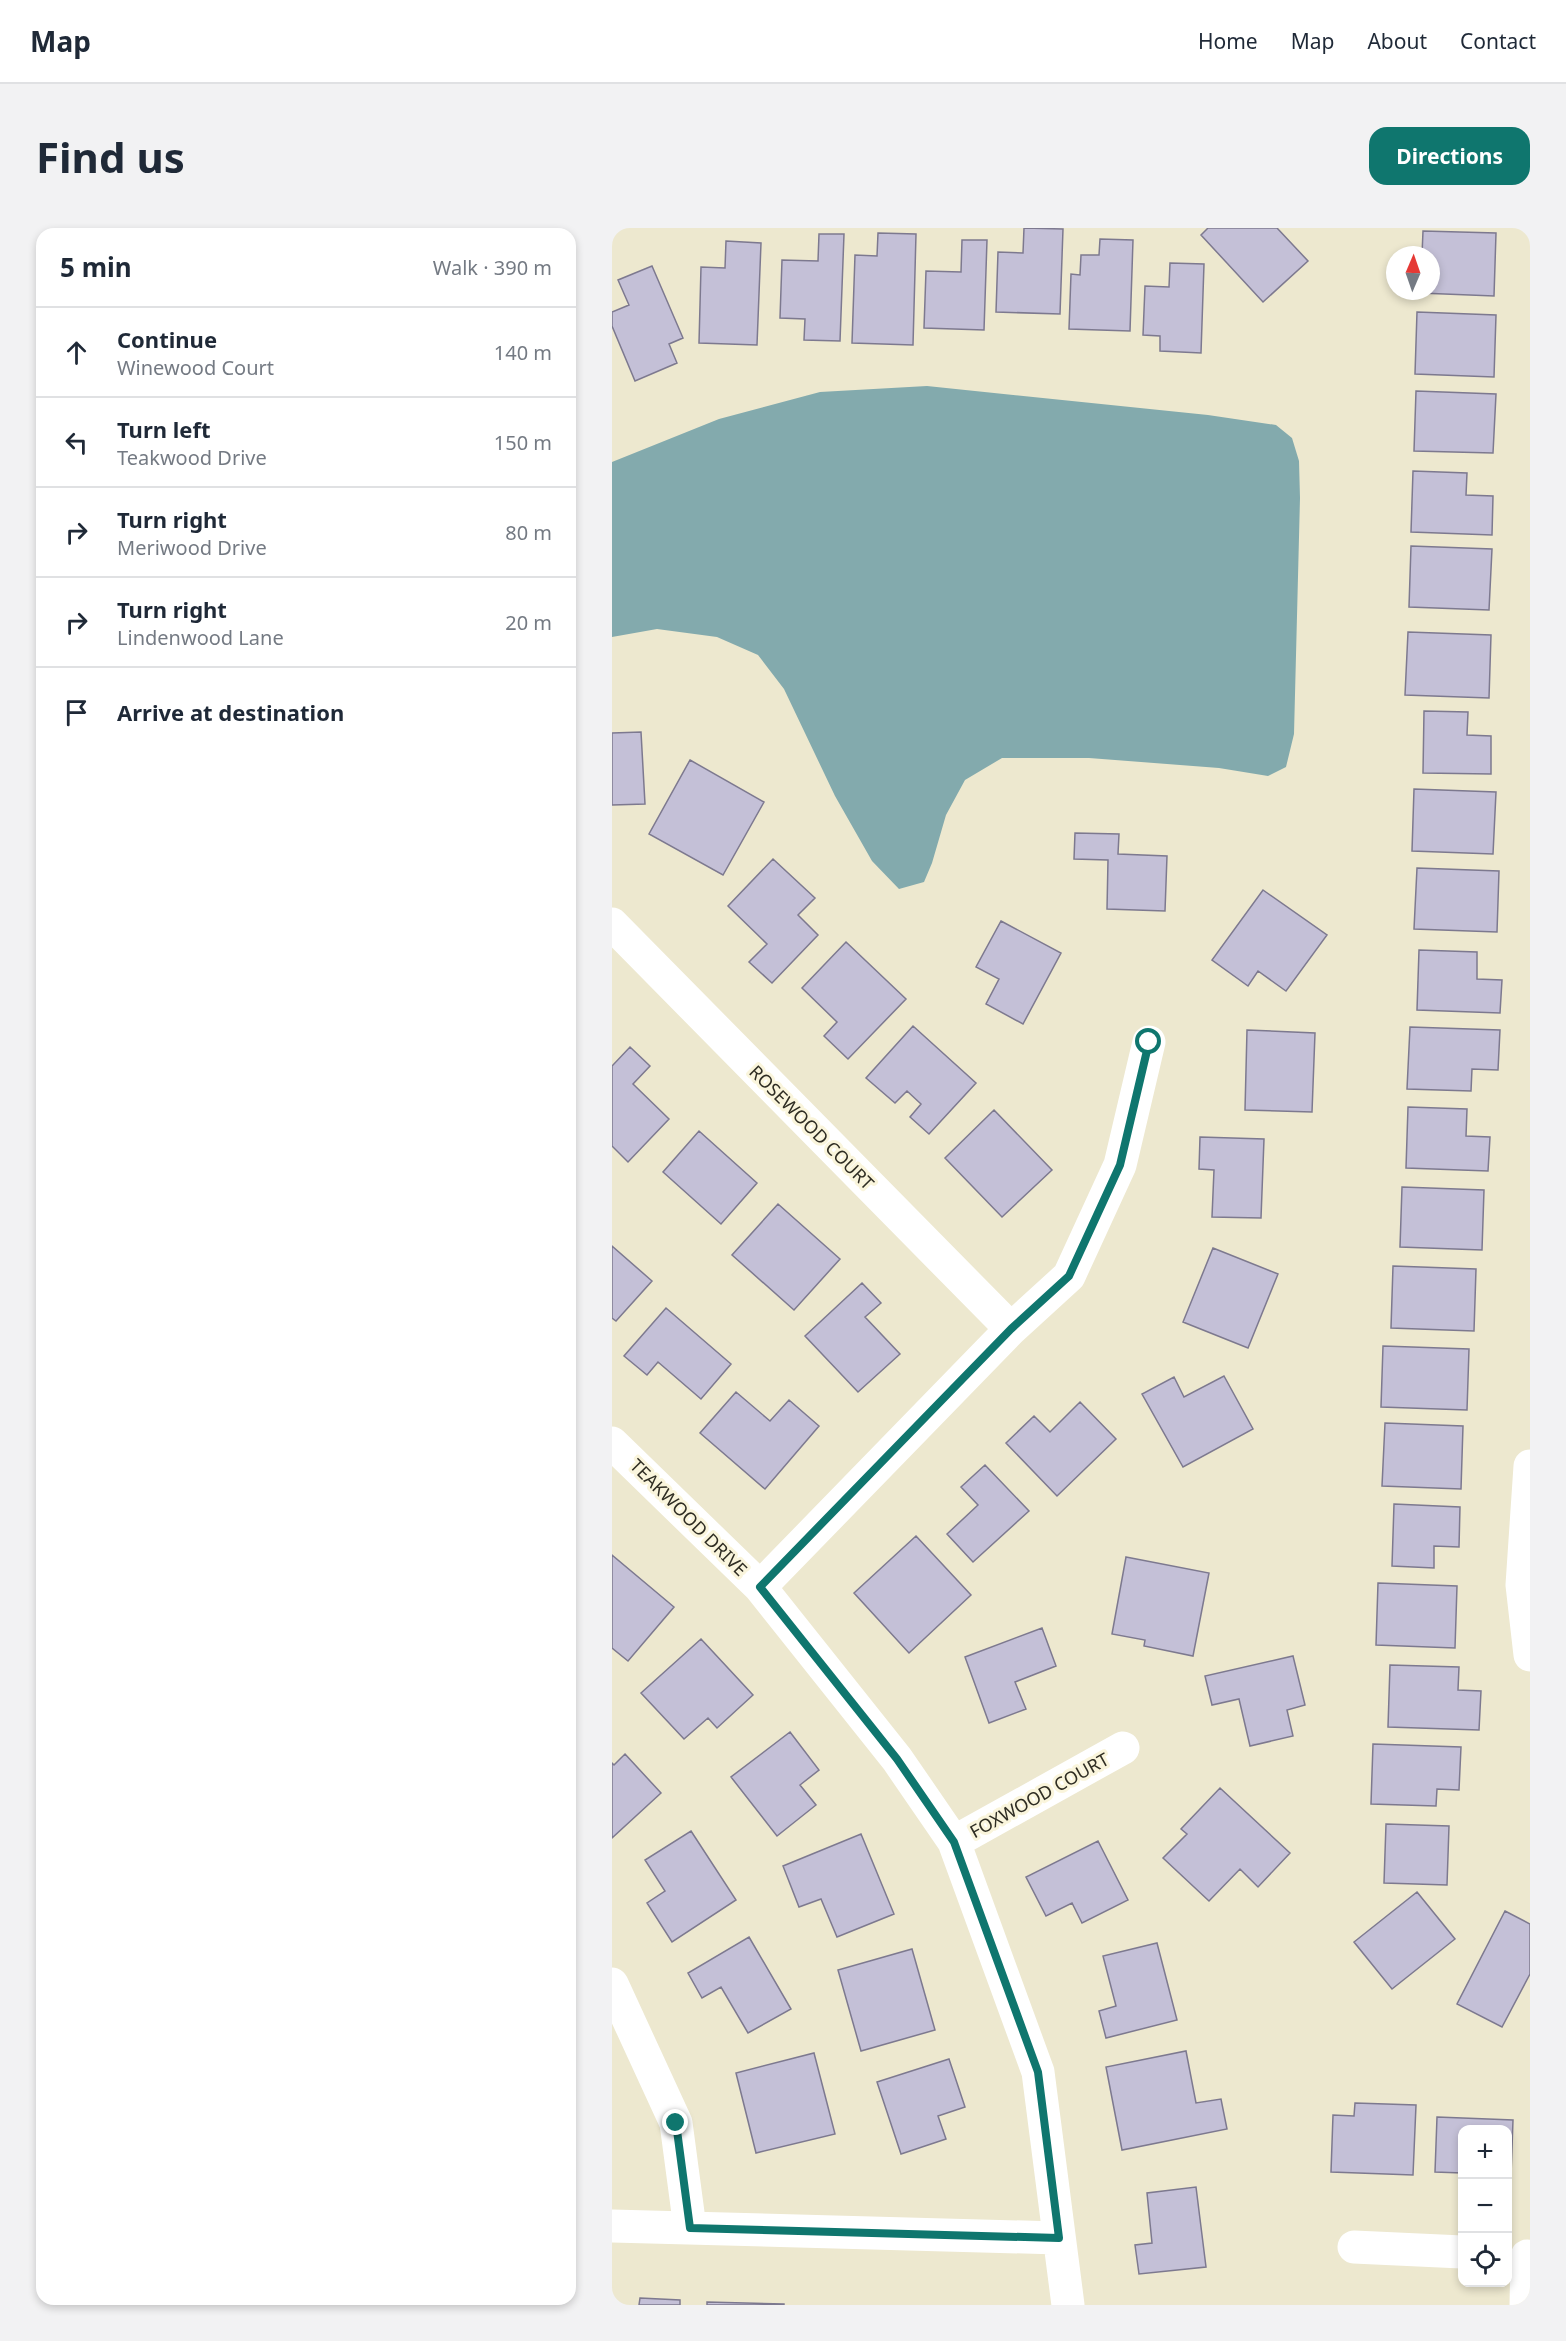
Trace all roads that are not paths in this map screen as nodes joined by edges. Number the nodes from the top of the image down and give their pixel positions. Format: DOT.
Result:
graph roads {
  1 [pos="612,924"];
  2 [pos="1149,1042"];
  3 [pos="1011,1329"];
  4 [pos="612,1443"];
  5 [pos="1530,1466"];
  6 [pos="760,1587"];
  7 [pos="1530,1655"];
  8 [pos="1123,1748"];
  9 [pos="954,1842"];
  10 [pos="612,1984"];
  11 [pos="612,2226"];
  12 [pos="690,2228"];
  13 [pos="1059,2238"];
  14 [pos="1354,2247"];
  15 [pos="1458,2252"];
  16 [pos="1522,2255"];
  17 [pos="1068,2305"];
  18 [pos="1526,2305"];
  1 -- 3 [label="street, ROSEWOOD COURT"];
  2 -- 3 [label="street"];
  3 -- 6 [label="street"];
  4 -- 6 [label="street, TEAKWOOD DRIVE"];
  5 -- 7 [label="street"];
  6 -- 9 [label="street, TEAKWOOD DRIVE"];
  8 -- 9 [label="street, FOXWOOD COURT"];
  9 -- 13 [label="street, TEAKWOOD DRIVE"];
  10 -- 12 [label="street"];
  11 -- 12 [label="street"];
  12 -- 13 [label="street"];
  13 -- 17 [label="street, TEAKWOOD DRIVE"];
  14 -- 15 [label="street"];
  16 -- 18 [label="street"];
}
